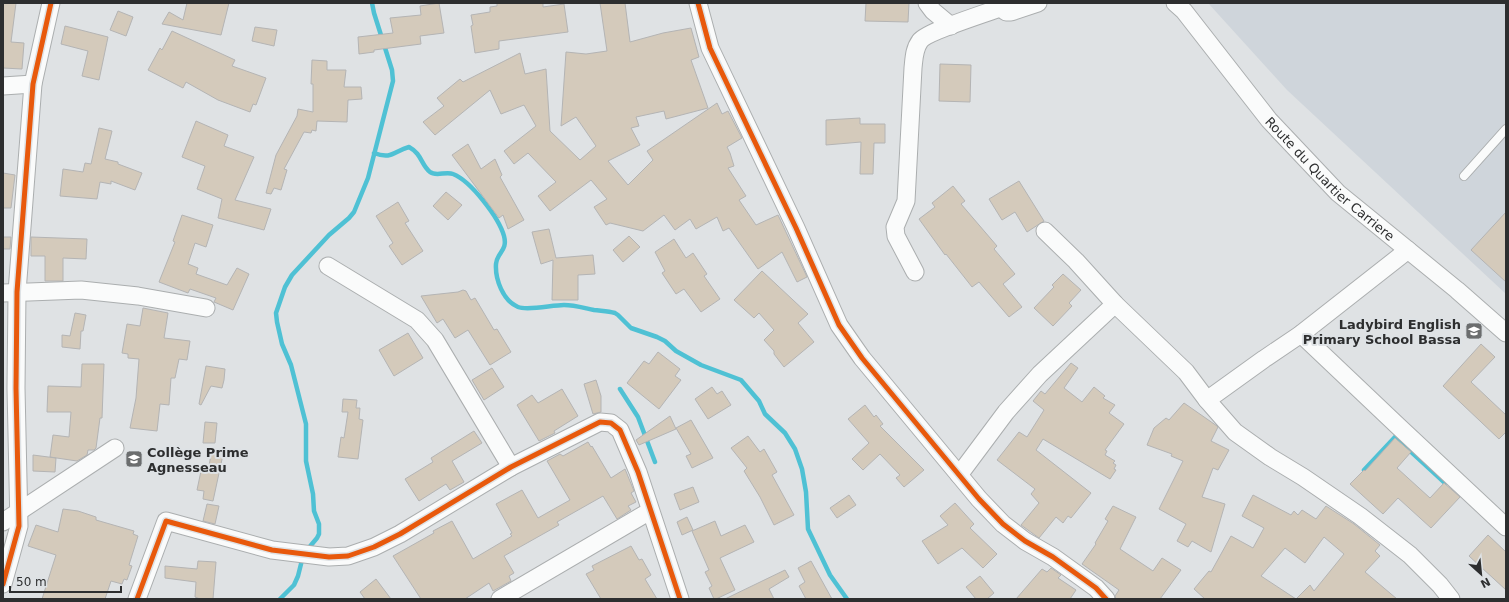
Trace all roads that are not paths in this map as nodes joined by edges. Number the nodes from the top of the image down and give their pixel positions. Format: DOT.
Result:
graph roads {
  1 [pos="52,3"];
  2 [pos="698,3"];
  3 [pos="927,3"];
  4 [pos="1038,3"];
  5 [pos="1175,3"];
  6 [pos="998,5"];
  7 [pos="951,26"];
  8 [pos="33,84"];
  9 [pos="3,86"];
  10 [pos="1506,129"];
  11 [pos="1464,176"];
  12 [pos="1044,231"];
  13 [pos="1408,250"];
  14 [pos="328,266"];
  15 [pos="915,272"];
  16 [pos="10,293"];
  17 [pos="1115,304"];
  18 [pos="206,308"];
  19 [pos="1506,333"];
  20 [pos="1302,334"];
  21 [pos="1207,400"];
  22 [pos="116,448"];
  23 [pos="511,466"];
  24 [pos="959,475"];
  25 [pos="650,511"];
  26 [pos="18,512"];
  27 [pos="3,522"];
  28 [pos="1506,526"];
  29 [pos="3,584"];
  30 [pos="137,599"];
  31 [pos="500,599"];
  32 [pos="680,599"];
  33 [pos="1106,599"];
  34 [pos="1451,599"];
  1 -- 8 [label="street"];
  2 -- 24 [label="street"];
  3 -- 7 [label="street"];
  4 -- 6 [label="street"];
  5 -- 13 [label="street, Route du Quartier Carriere"];
  6 -- 7 [label="street"];
  7 -- 15 [label="street"];
  8 -- 9 [label="street"];
  8 -- 16 [label="street"];
  10 -- 11 [label="lane"];
  12 -- 17 [label="street"];
  13 -- 19 [label="street, Route du Quartier Carriere"];
  13 -- 20 [label="street"];
  14 -- 23 [label="street"];
  16 -- 18 [label="street"];
  16 -- 26 [label="street"];
  17 -- 21 [label="street"];
  17 -- 24 [label="street"];
  20 -- 21 [label="street"];
  20 -- 28 [label="street"];
  21 -- 34 [label="street"];
  22 -- 26 [label="street"];
  23 -- 25 [label="street"];
  23 -- 30 [label="street"];
  24 -- 33 [label="street"];
  25 -- 31 [label="street"];
  25 -- 32 [label="street"];
  26 -- 27 [label="street"];
  26 -- 29 [label="street"];
}
